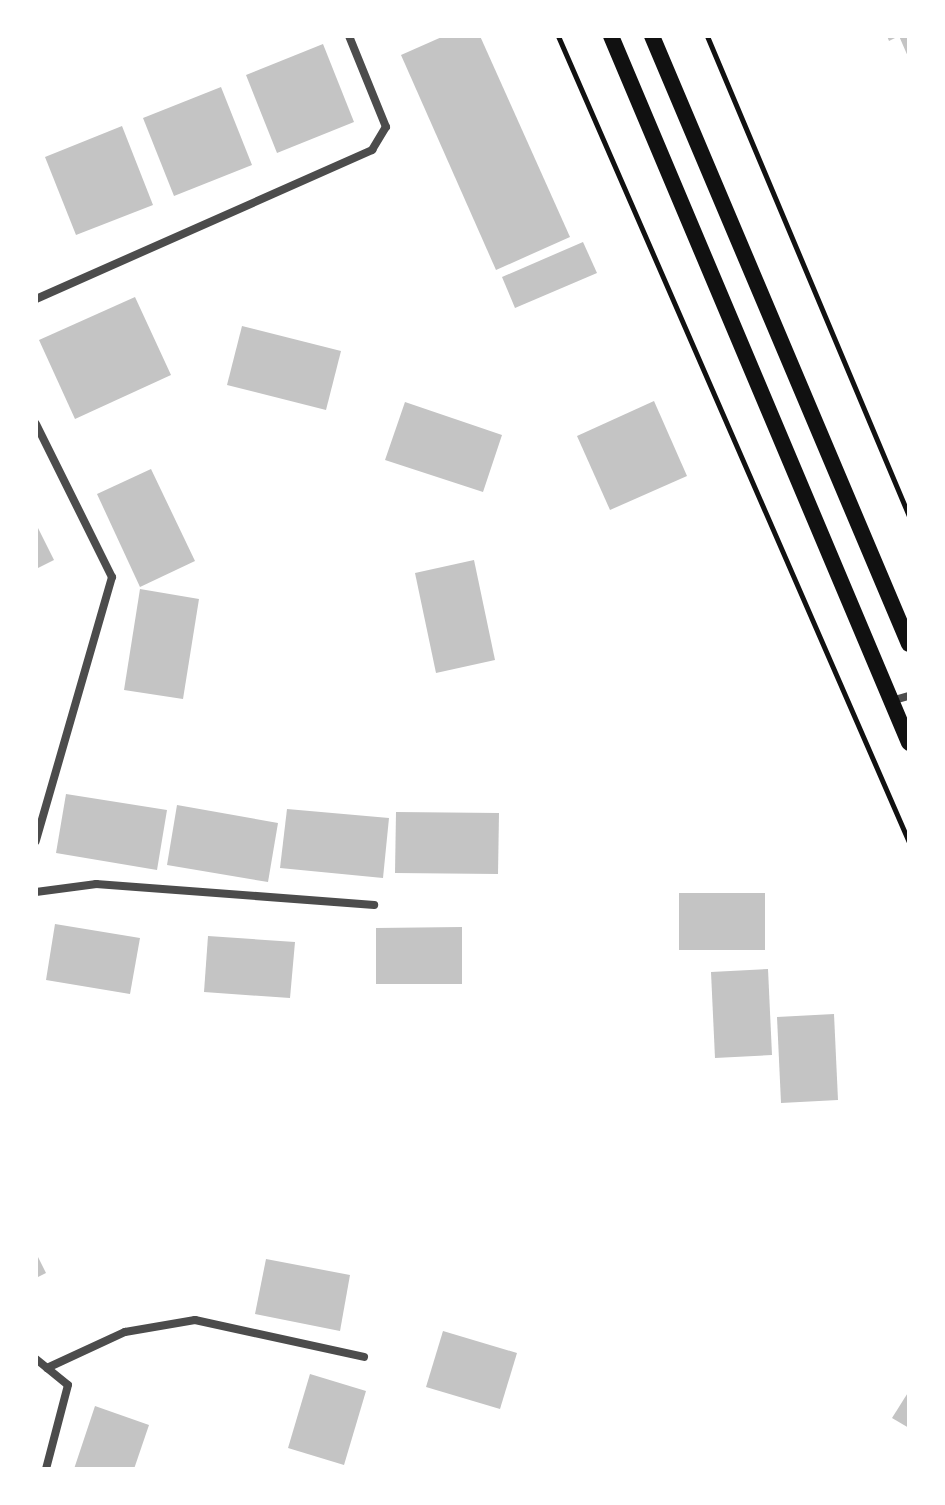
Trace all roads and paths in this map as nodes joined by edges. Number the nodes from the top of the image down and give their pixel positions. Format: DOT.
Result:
graph roads {
  1 [pos="349,36"];
  2 [pos="558,36"];
  3 [pos="611,36"];
  4 [pos="652,36"];
  5 [pos="707,36"];
  6 [pos="36,299"];
  7 [pos="36,424"];
  8 [pos="909,516"];
  9 [pos="909,644"];
  10 [pos="909,696"];
  11 [pos="891,701"];
  12 [pos="909,743"];
  13 [pos="36,841"];
  14 [pos="909,842"];
  15 [pos="36,892"];
  16 [pos="374,905"];
  17 [pos="364,1357"];
  18 [pos="36,1359"];
  19 [pos="47,1368"];
  20 [pos="46,1469"];
  1 -- 6 [label="street"];
  2 -- 14 [label="path"];
  3 -- 11 [label="main road"];
  4 -- 9 [label="main road"];
  5 -- 8 [label="path"];
  7 -- 13 [label="street"];
  10 -- 11 [label="street"];
  11 -- 12 [label="main road"];
  15 -- 16 [label="street"];
  17 -- 19 [label="street"];
  18 -- 19 [label="street"];
  19 -- 20 [label="street"];
}
